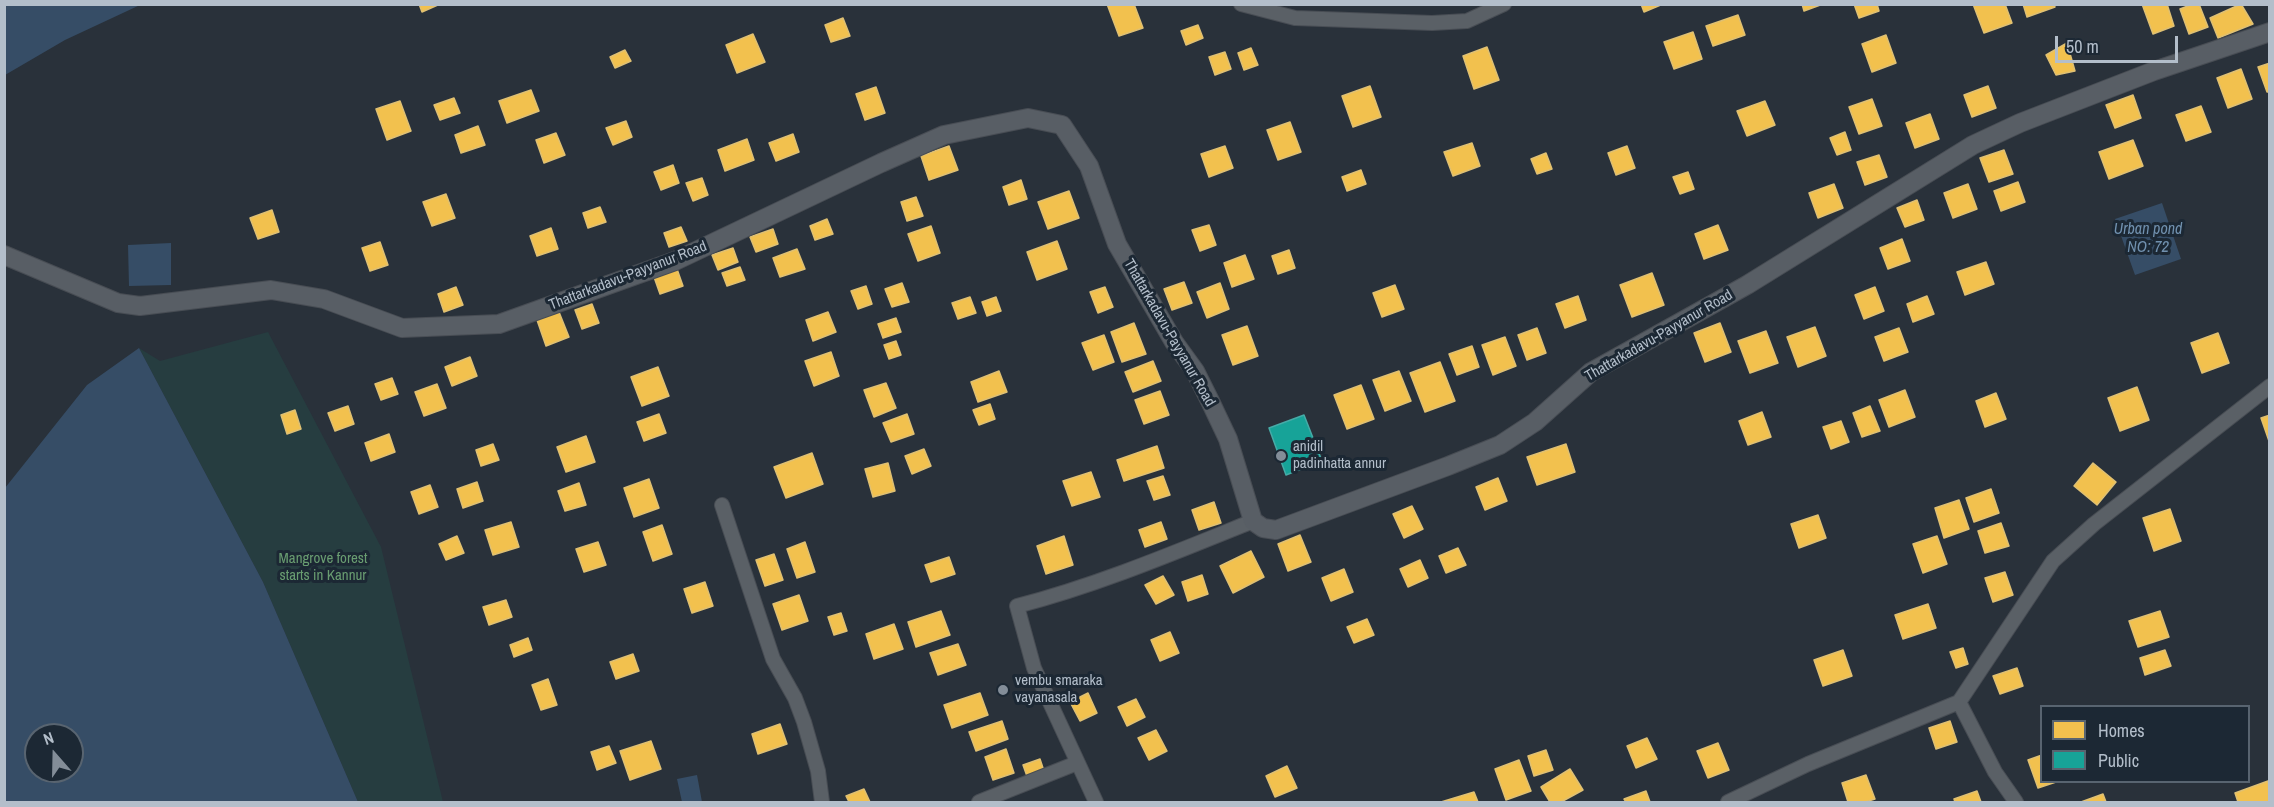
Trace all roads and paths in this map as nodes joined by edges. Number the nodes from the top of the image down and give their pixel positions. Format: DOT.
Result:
graph roads {
  1 [pos="1241,4"];
  2 [pos="1504,4"];
  3 [pos="2270,32"];
  4 [pos="4,255"];
  5 [pos="2270,386"];
  6 [pos="722,505"];
  7 [pos="1253,521"];
  8 [pos="1959,702"];
  9 [pos="1077,763"];
  10 [pos="822,802"];
  11 [pos="979,802"];
  12 [pos="1096,802"];
  13 [pos="1728,802"];
  14 [pos="2016,802"];
  1 -- 2 [label="street"];
  3 -- 7 [label="main road, Thattarkadavu-Payyanur Road"];
  4 -- 7 [label="main road, Thattarkadavu-Payyanur Road"];
  5 -- 8 [label="street"];
  6 -- 10 [label="street"];
  7 -- 9 [label="street"];
  8 -- 13 [label="street"];
  8 -- 14 [label="street"];
  9 -- 11 [label="street"];
  9 -- 12 [label="street"];
}
